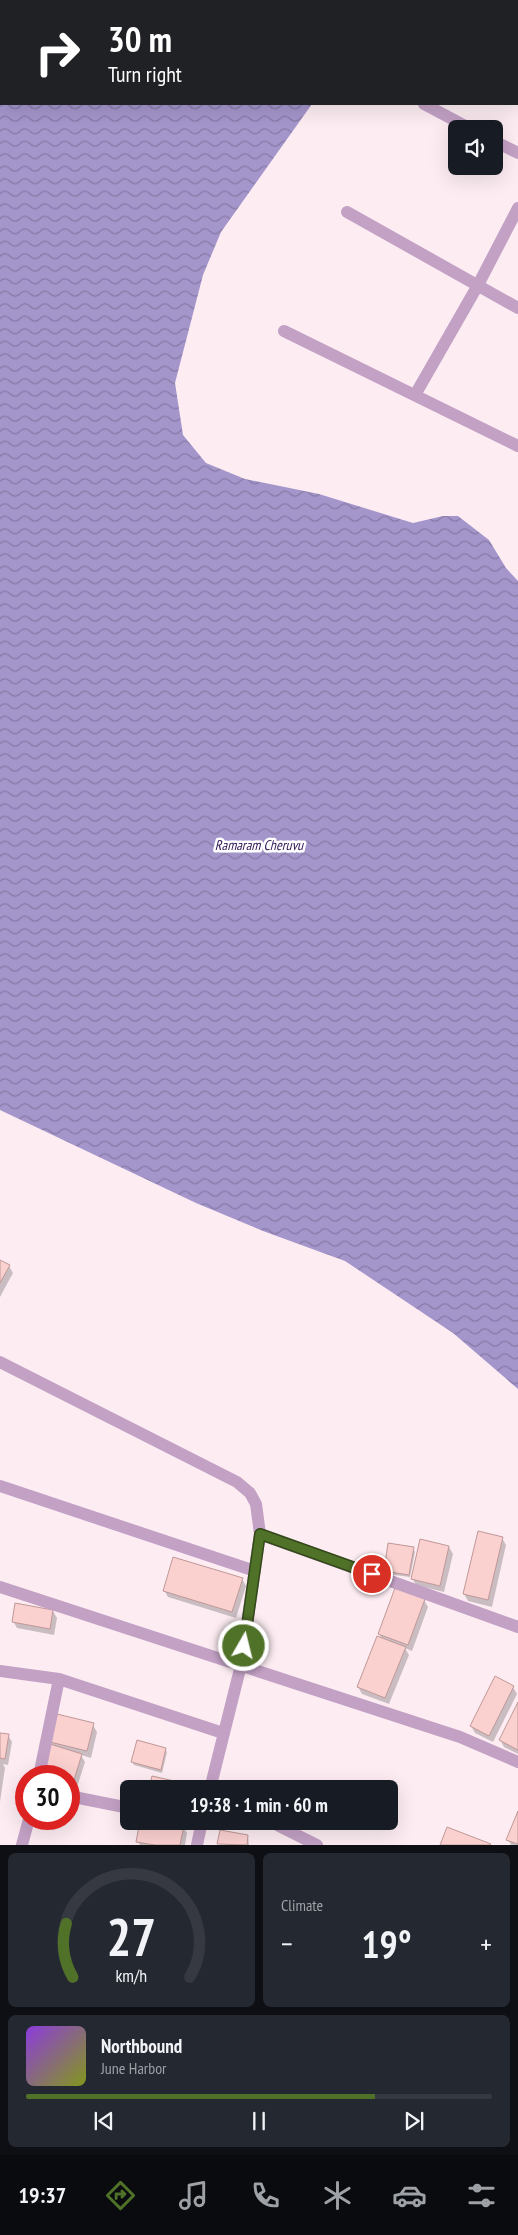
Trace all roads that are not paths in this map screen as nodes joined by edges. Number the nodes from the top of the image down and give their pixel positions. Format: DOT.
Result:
graph roads {
  1 [pos="426,105"];
  2 [pos="455,120"];
  3 [pos="503,145"];
  4 [pos="518,153"];
  5 [pos="518,208"];
  6 [pos="347,212"];
  7 [pos="478,285"];
  8 [pos="518,308"];
  9 [pos="284,331"];
  10 [pos="415,395"];
  11 [pos="518,446"];
  12 [pos="0,1362"];
  13 [pos="0,1486"];
  14 [pos="260,1534"];
  15 [pos="255,1571"];
  16 [pos="0,1587"];
  17 [pos="518,1627"];
  18 [pos="241,1664"];
  19 [pos="0,1671"];
  20 [pos="59,1680"];
  21 [pos="223,1733"];
  22 [pos="518,1762"];
  23 [pos="41,1765"];
  24 [pos="212,1780"];
  25 [pos="80,1798"];
  26 [pos="120,1806"];
  27 [pos="26,1830"];
  28 [pos="198,1830"];
  29 [pos="287,1830"];
  30 [pos="22,1845"];
  31 [pos="197,1845"];
  32 [pos="317,1845"];
  1 -- 2 [label="street"];
  3 -- 4 [label="street"];
  5 -- 7 [label="street"];
  6 -- 7 [label="street"];
  7 -- 8 [label="street"];
  7 -- 10 [label="street"];
  9 -- 10 [label="street"];
  10 -- 11 [label="street"];
  12 -- 14 [label="street"];
  13 -- 15 [label="street"];
  14 -- 15 [label="street"];
  14 -- 17 [label="street"];
  15 -- 18 [label="street"];
  16 -- 18 [label="street"];
  18 -- 21 [label="street"];
  18 -- 22 [label="street"];
  19 -- 20 [label="street"];
  20 -- 21 [label="street"];
  20 -- 23 [label="street"];
  21 -- 24 [label="street"];
  25 -- 26 [label="street"];
  27 -- 30 [label="street"];
  28 -- 31 [label="street"];
  29 -- 32 [label="street"];
}
